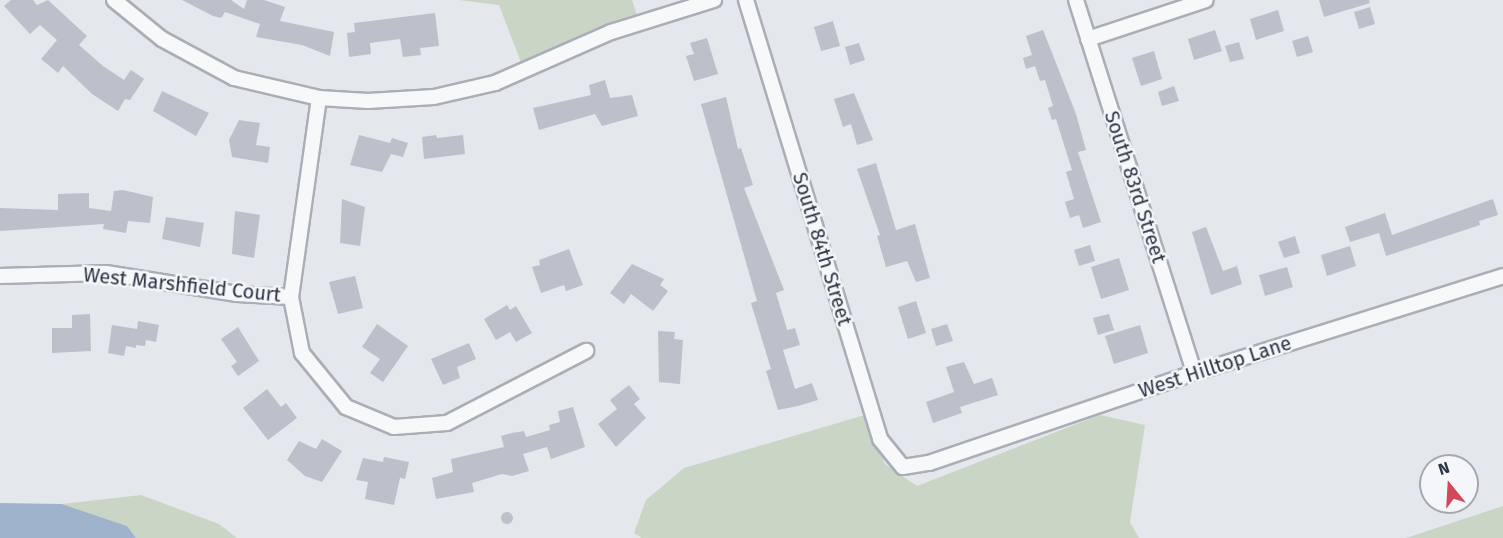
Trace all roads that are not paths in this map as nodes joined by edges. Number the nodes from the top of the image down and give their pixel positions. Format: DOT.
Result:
graph roads {
  1 [pos="114,0"];
  2 [pos="714,0"];
  3 [pos="746,0"];
  4 [pos="1076,0"];
  5 [pos="1206,0"];
  6 [pos="1088,39"];
  7 [pos="319,98"];
  8 [pos="0,276"];
  9 [pos="1503,276"];
  10 [pos="291,297"];
  11 [pos="586,351"];
  12 [pos="1194,373"];
  13 [pos="929,463"];
  1 -- 7 [label="street"];
  2 -- 7 [label="street"];
  3 -- 13 [label="street, South 84th Street"];
  4 -- 6 [label="street, South 83rd Street"];
  5 -- 6 [label="street"];
  6 -- 12 [label="street, South 83rd Street"];
  7 -- 10 [label="street"];
  8 -- 10 [label="street, West Marshfield Court"];
  9 -- 12 [label="street, West Hilltop Lane"];
  10 -- 11 [label="street"];
  12 -- 13 [label="street, West Hilltop Lane"];
}
